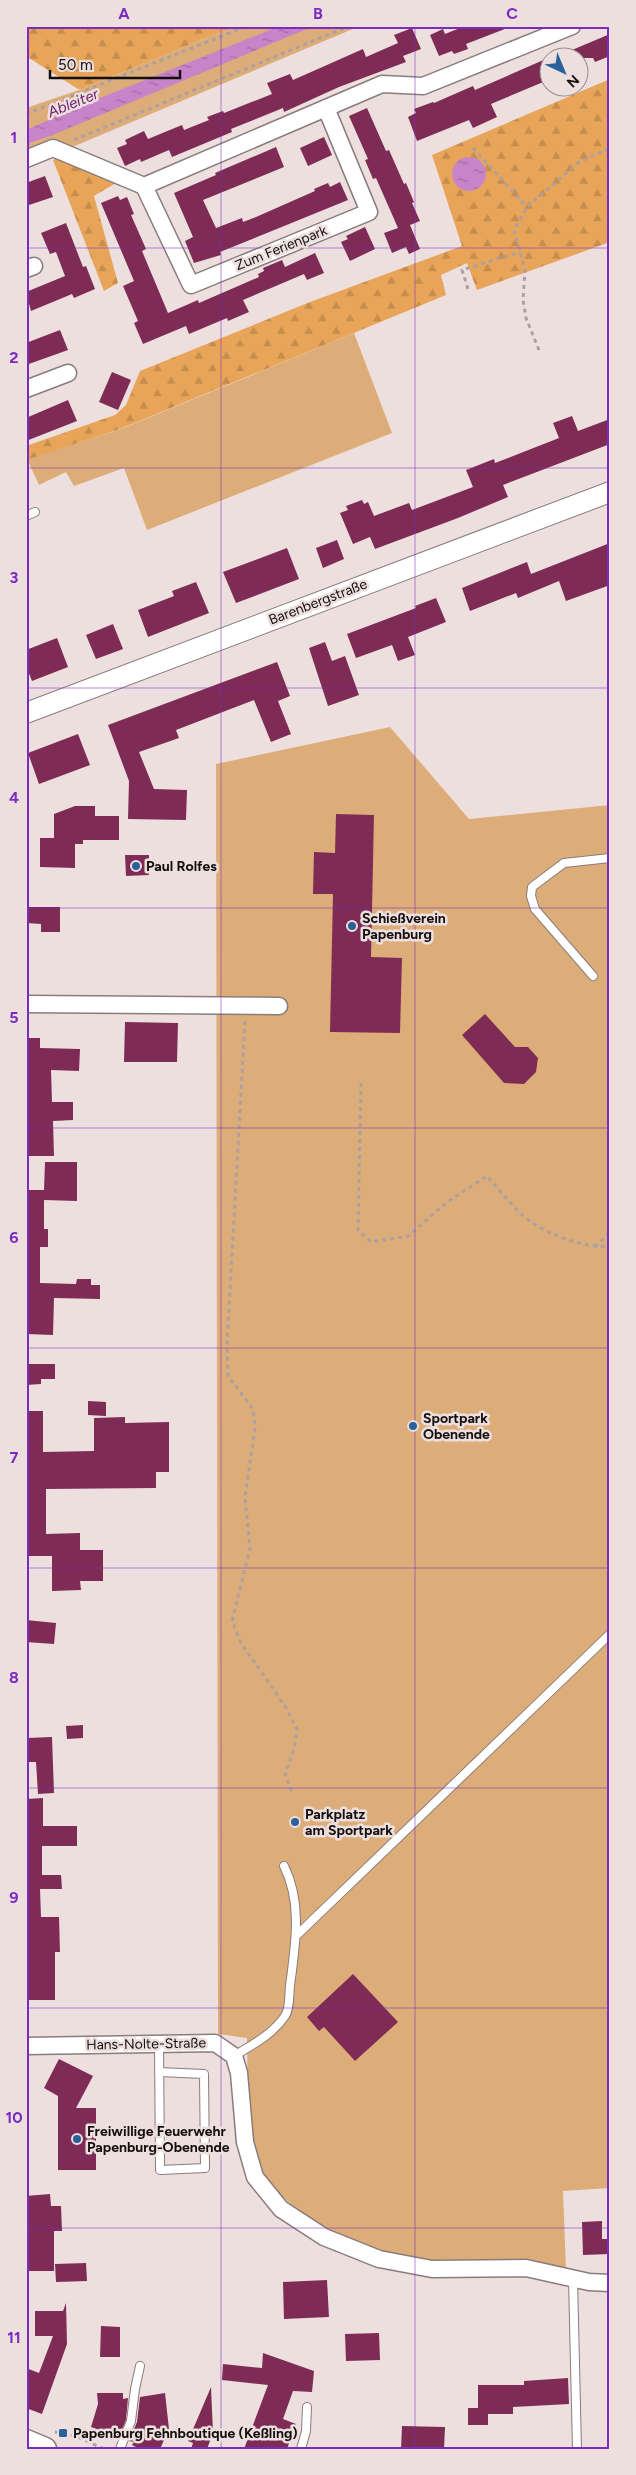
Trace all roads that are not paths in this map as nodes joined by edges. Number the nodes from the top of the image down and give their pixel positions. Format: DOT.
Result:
graph roads {
  1 [pos="572,26"];
  2 [pos="326,108"];
  3 [pos="26,159"];
  4 [pos="144,186"];
  5 [pos="68,373"];
  6 [pos="26,389"];
  7 [pos="610,492"];
  8 [pos="35,512"];
  9 [pos="26,516"];
  10 [pos="26,713"];
  11 [pos="610,858"];
  12 [pos="593,976"];
  13 [pos="26,1004"];
  14 [pos="279,1006"];
  15 [pos="610,1634"];
  16 [pos="284,1866"];
  17 [pos="297,1935"];
  18 [pos="159,2044"];
  19 [pos="26,2046"];
  20 [pos="234,2056"];
  21 [pos="159,2072"];
  22 [pos="572,2279"];
  23 [pos="610,2283"];
  24 [pos="140,2366"];
  25 [pos="307,2407"];
  26 [pos="49,2440"];
  27 [pos="26,2441"];
  28 [pos="120,2449"];
  29 [pos="301,2449"];
  30 [pos="577,2449"];
  1 -- 2 [label="street"];
  2 -- 4 [label="street"];
  2 -- 4 [label="street, Zum Ferienpark"];
  3 -- 4 [label="street"];
  5 -- 6 [label="street"];
  7 -- 10 [label="street, Barenbergstraße"];
  8 -- 9 [label="lane"];
  11 -- 12 [label="lane"];
  13 -- 14 [label="street"];
  15 -- 17 [label="lane"];
  16 -- 17 [label="lane"];
  17 -- 20 [label="lane"];
  18 -- 19 [label="street, Hans-Nolte-Straße"];
  18 -- 20 [label="street, Hans-Nolte-Straße"];
  18 -- 21 [label="lane"];
  20 -- 22 [label="street"];
  21 -- 21 [label="lane"];
  22 -- 23 [label="street"];
  22 -- 30 [label="lane"];
  24 -- 28 [label="lane"];
  25 -- 29 [label="lane"];
  26 -- 27 [label="main road"];
}
